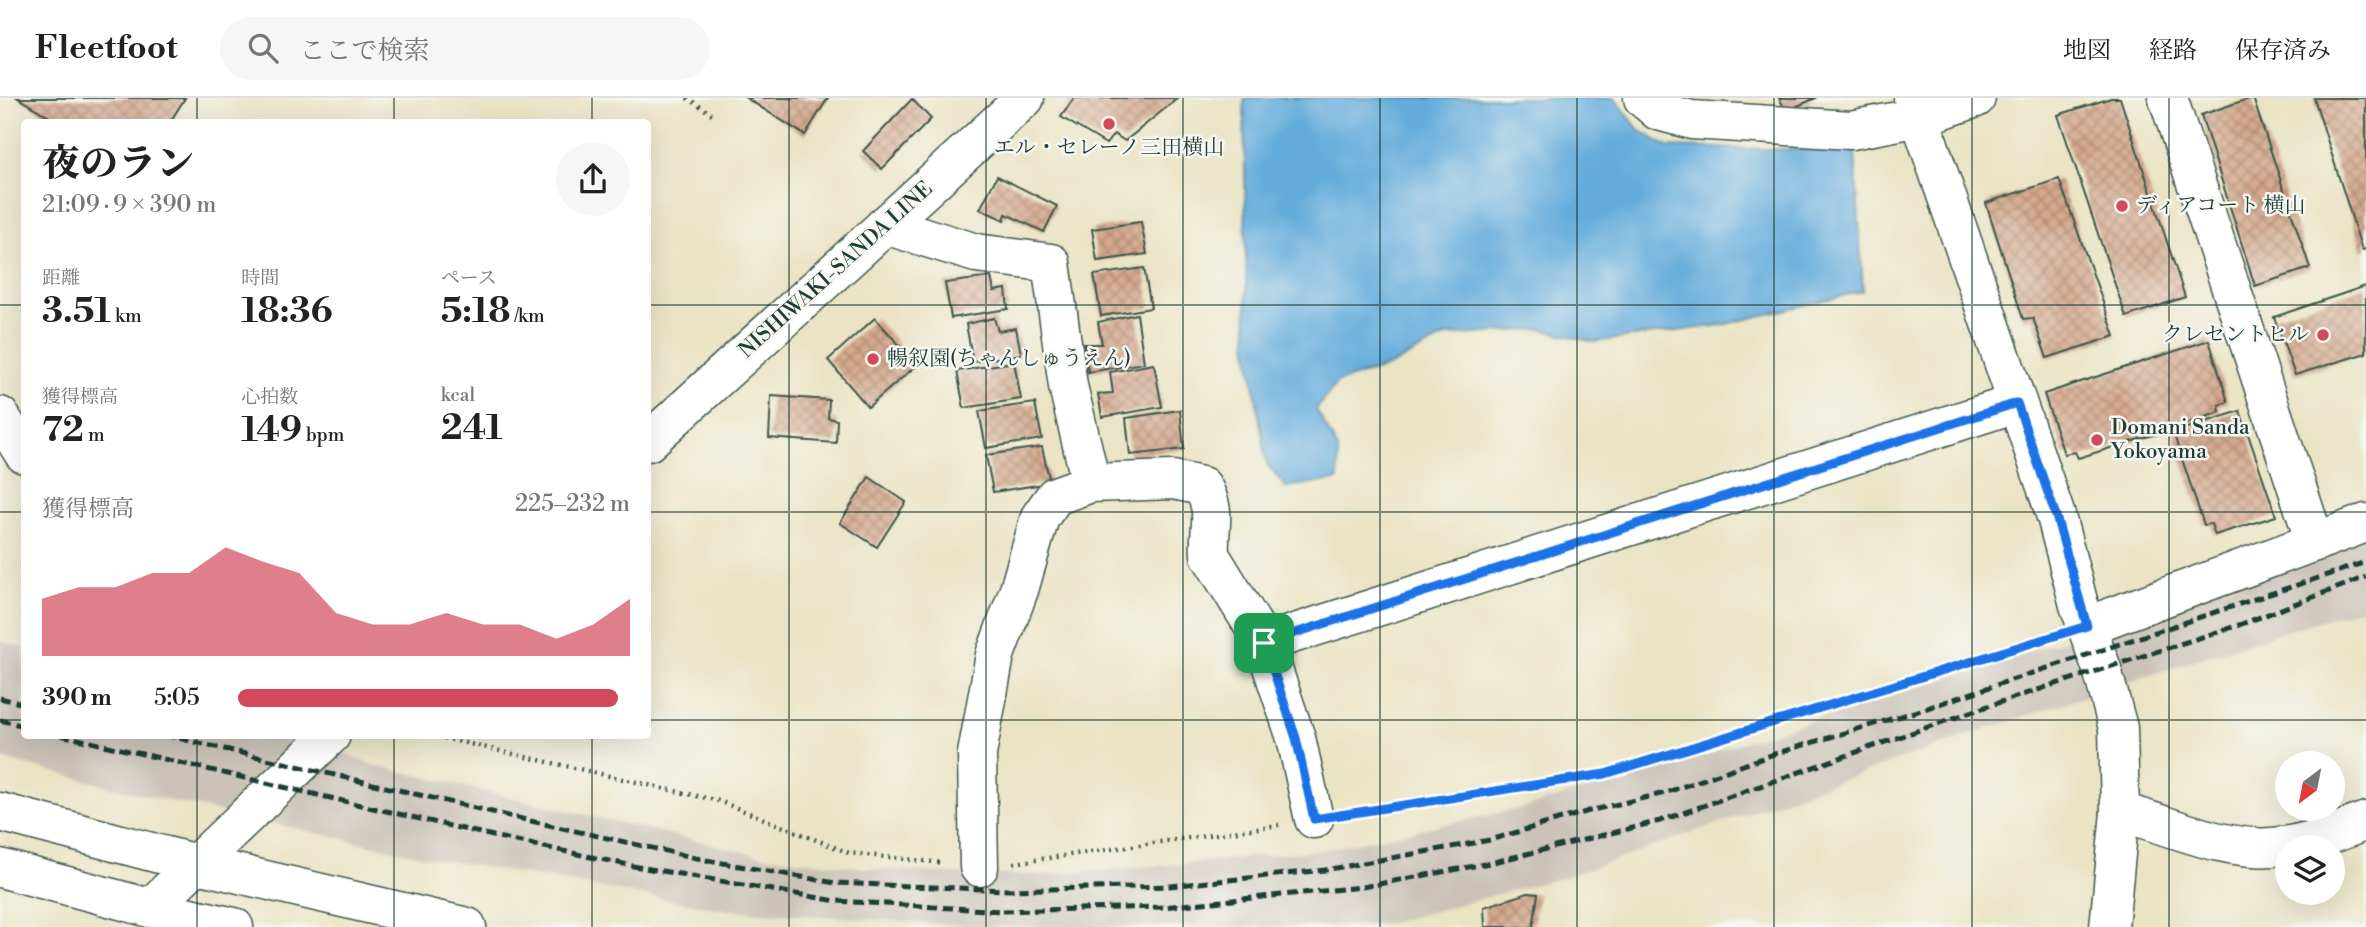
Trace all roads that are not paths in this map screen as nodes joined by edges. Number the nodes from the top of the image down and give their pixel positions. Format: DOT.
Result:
graph roads {
  1 [pos="1025,98"];
  2 [pos="1643,98"];
  3 [pos="1976,98"];
  4 [pos="2168,98"];
  5 [pos="1916,108"];
  6 [pos="885,225"];
  7 [pos="2017,403"];
  8 [pos="0,416"];
  9 [pos="651,439"];
  10 [pos="21,449"];
  11 [pos="1091,483"];
  12 [pos="2366,523"];
  13 [pos="2315,542"];
  14 [pos="2087,626"];
  15 [pos="1264,643"];
  16 [pos="327,739"];
  17 [pos="2120,811"];
  18 [pos="0,812"];
  19 [pos="1314,819"];
  20 [pos="2366,821"];
  21 [pos="197,864"];
  22 [pos="979,867"];
  23 [pos="0,868"];
  24 [pos="140,918"];
  25 [pos="234,927"];
  26 [pos="467,927"];
  27 [pos="2109,927"];
  1 -- 6 [label="street, NISHIWAKI-SANDA LINE"];
  2 -- 5 [label="street"];
  3 -- 5 [label="street"];
  4 -- 13 [label="street"];
  5 -- 7 [label="street"];
  6 -- 9 [label="street, NISHIWAKI-SANDA LINE"];
  6 -- 11 [label="street"];
  7 -- 14 [label="street"];
  7 -- 15 [label="street"];
  8 -- 10 [label="street"];
  11 -- 15 [label="street"];
  11 -- 22 [label="street"];
  12 -- 13 [label="street"];
  13 -- 14 [label="street"];
  14 -- 17 [label="street"];
  15 -- 19 [label="street"];
  16 -- 21 [label="street"];
  17 -- 20 [label="street"];
  17 -- 27 [label="street"];
  18 -- 21 [label="street"];
  21 -- 24 [label="street"];
  21 -- 26 [label="street"];
  23 -- 24 [label="street"];
  24 -- 25 [label="street"];
}
